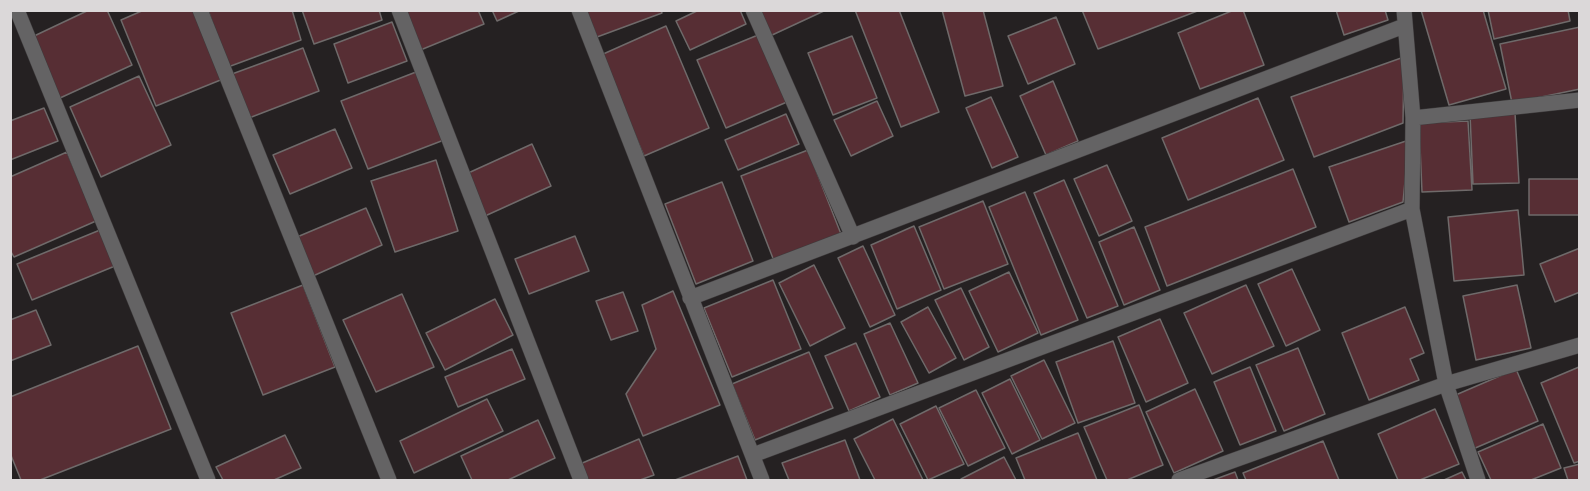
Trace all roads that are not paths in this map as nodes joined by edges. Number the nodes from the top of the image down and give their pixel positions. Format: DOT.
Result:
graph roads {
  1 [pos="17,10"];
  2 [pos="200,10"];
  3 [pos="399,10"];
  4 [pos="579,10"];
  5 [pos="753,10"];
  6 [pos="1404,18"];
  7 [pos="1580,100"];
  8 [pos="1413,118"];
  9 [pos="1412,209"];
  10 [pos="853,237"];
  11 [pos="690,298"];
  12 [pos="1580,345"];
  13 [pos="1446,384"];
  14 [pos="753,455"];
  15 [pos="208,480"];
  16 [pos="389,480"];
  17 [pos="581,480"];
  18 [pos="762,480"];
  19 [pos="1179,480"];
  20 [pos="1478,480"];
  1 -- 15 [label="street"];
  2 -- 16 [label="street"];
  3 -- 17 [label="street"];
  4 -- 11 [label="street"];
  5 -- 10 [label="street"];
  6 -- 8 [label="street"];
  6 -- 10 [label="street"];
  7 -- 8 [label="street"];
  8 -- 9 [label="street"];
  9 -- 13 [label="street"];
  9 -- 14 [label="street"];
  10 -- 11 [label="street"];
  11 -- 14 [label="street"];
  12 -- 13 [label="street"];
  13 -- 19 [label="street"];
  13 -- 20 [label="street"];
  14 -- 18 [label="street"];
}
